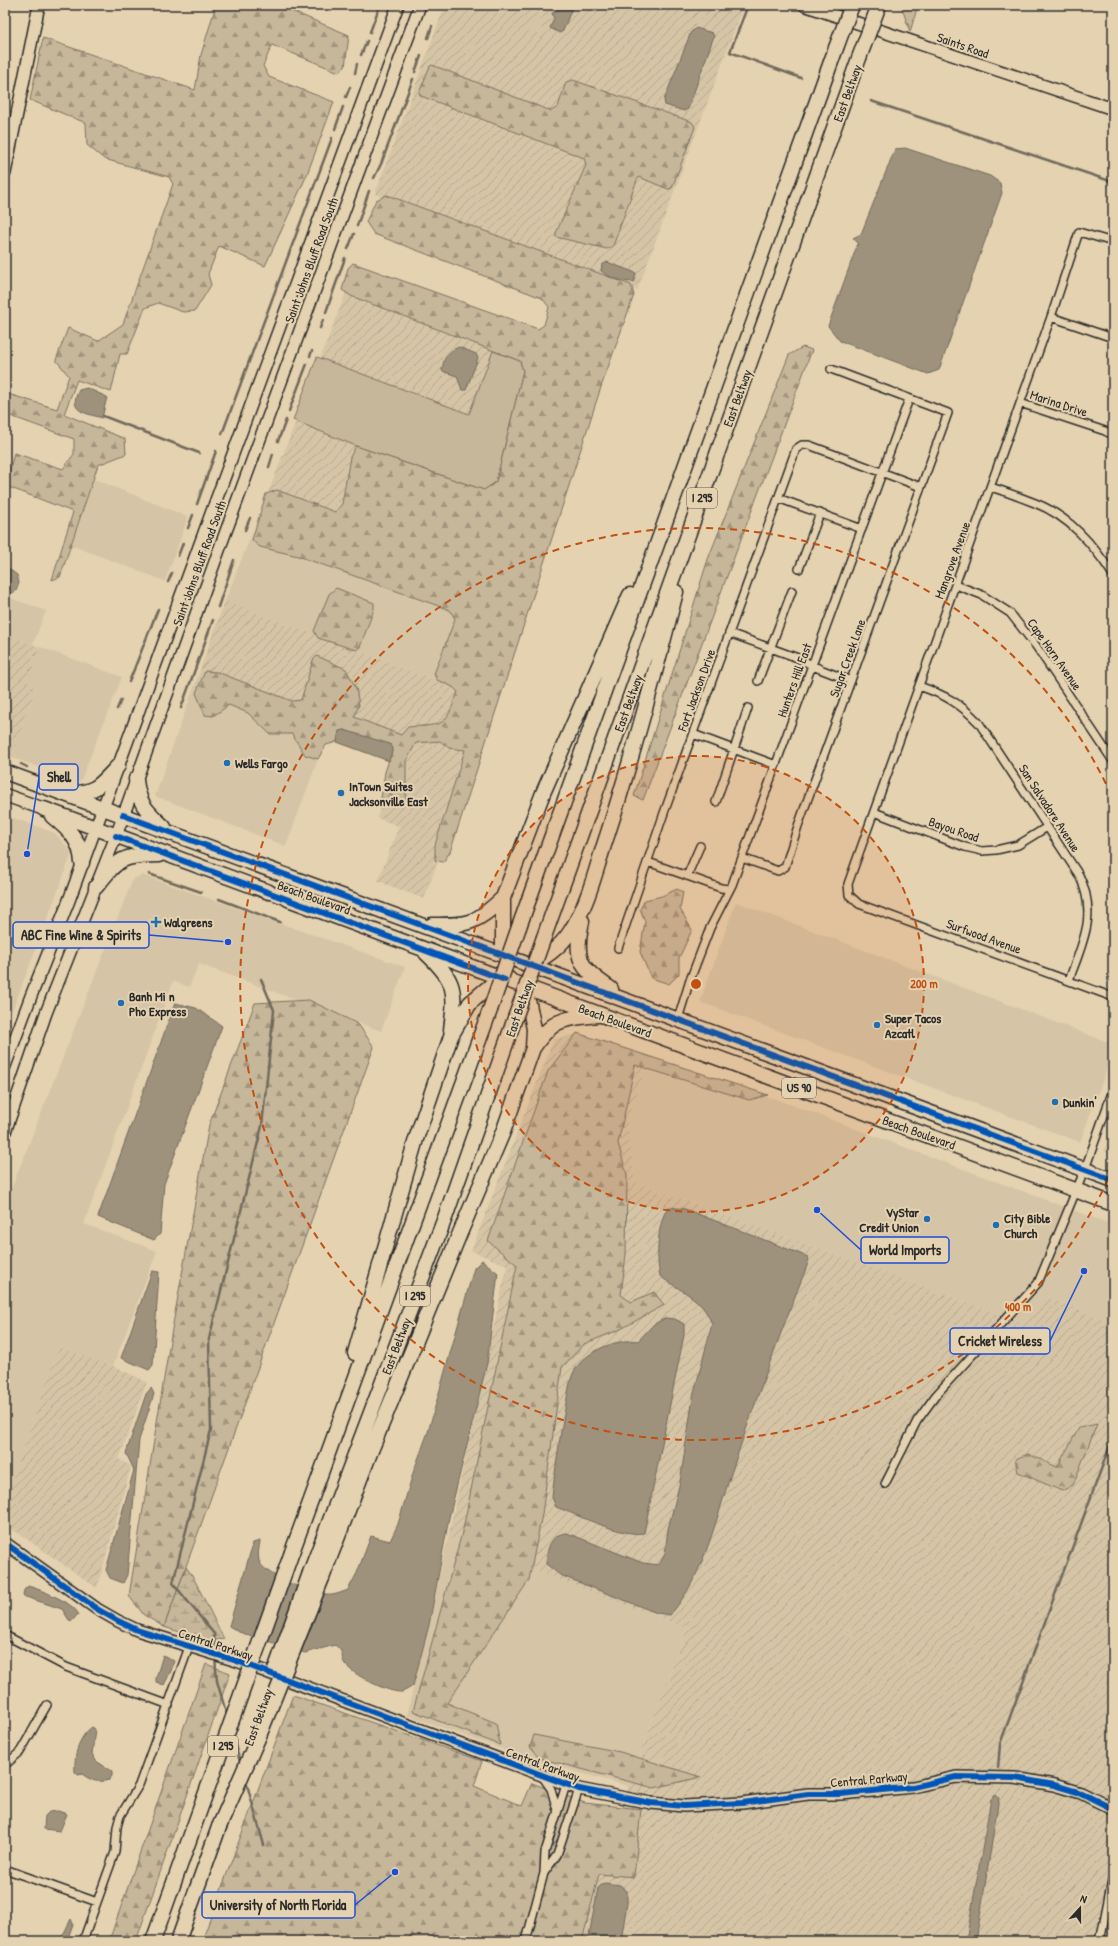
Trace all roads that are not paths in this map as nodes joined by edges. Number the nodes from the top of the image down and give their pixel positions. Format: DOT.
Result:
graph roads {
  1 [pos="39,5"];
  2 [pos="398,5"];
  3 [pos="420,5"];
  4 [pos="804,5"];
  5 [pos="852,5"];
  6 [pos="879,5"];
  7 [pos="1112,106"];
  8 [pos="5,173"];
  9 [pos="1113,242"];
  10 [pos="1051,317"];
  11 [pos="1113,338"];
  12 [pos="830,369"];
  13 [pos="909,399"];
  14 [pos="1020,403"];
  15 [pos="1113,435"];
  16 [pos="883,473"];
  17 [pos="921,487"];
  18 [pos="991,487"];
  19 [pos="677,488"];
  20 [pos="702,498"];
  21 [pos="778,498"];
  22 [pos="820,513"];
  23 [pos="862,529"];
  24 [pos="799,569"];
  25 [pos="1113,575"];
  26 [pos="956,585"];
  27 [pos="792,591"];
  28 [pos="729,633"];
  29 [pos="770,648"];
  30 [pos="813,665"];
  31 [pos="758,681"];
  32 [pos="851,681"];
  33 [pos="919,686"];
  34 [pos="748,708"];
  35 [pos="693,734"];
  36 [pos="734,749"];
  37 [pos="1113,761"];
  38 [pos="776,765"];
  39 [pos="118,766"];
  40 [pos="5,772"];
  41 [pos="136,779"];
  42 [pos="65,794"];
  43 [pos="5,795"];
  44 [pos="716,802"];
  45 [pos="102,808"];
  46 [pos="44,809"];
  47 [pos="874,812"];
  48 [pos="123,815"];
  49 [pos="1047,827"];
  50 [pos="95,828"];
  51 [pos="169,832"];
  52 [pos="116,836"];
  53 [pos="700,846"];
  54 [pos="167,855"];
  55 [pos="742,858"];
  56 [pos="648,862"];
  57 [pos="82,863"];
  58 [pos="688,876"];
  59 [pos="96,887"];
  60 [pos="728,889"];
  61 [pos="269,892"];
  62 [pos="848,895"];
  63 [pos="503,898"];
  64 [pos="288,899"];
  65 [pos="586,902"];
  66 [pos="422,925"];
  67 [pos="618,948"];
  68 [pos="422,949"];
  69 [pos="517,972"];
  70 [pos="1069,980"];
  71 [pos="1113,997"];
  72 [pos="628,1001"];
  73 [pos="601,1015"];
  74 [pos="678,1019"];
  75 [pos="451,1036"];
  76 [pos="532,1048"];
  77 [pos="5,1066"];
  78 [pos="1113,1090"];
  79 [pos="5,1132"];
  80 [pos="1085,1170"];
  81 [pos="1113,1180"];
  82 [pos="1076,1190"];
  83 [pos="1113,1204"];
  84 [pos="327,1452"];
  85 [pos="885,1484"];
  86 [pos="5,1543"];
  87 [pos="316,1575"];
  88 [pos="5,1635"];
  89 [pos="189,1647"];
  90 [pos="47,1705"];
  91 [pos="169,1705"];
  92 [pos="5,1765"];
  93 [pos="542,1776"];
  94 [pos="566,1785"];
  95 [pos="579,1789"];
  96 [pos="1113,1809"];
  97 [pos="558,1812"];
  98 [pos="5,1869"];
  99 [pos="544,1873"];
  100 [pos="1113,1875"];
  101 [pos="97,1902"];
  102 [pos="83,1941"];
  103 [pos="153,1941"];
  104 [pos="178,1941"];
  105 [pos="526,1941"];
  106 [pos="1100,1941"];
  1 -- 8 [label="main road"];
  2 -- 39 [label="main road, Saint Johns Bluff Road South"];
  3 -- 41 [label="main road, Saint Johns Bluff Road South"];
  4 -- 7 [label="main road, Saints Road"];
  5 -- 19 [label="highway, East Beltway / I 295, bridge"];
  6 -- 20 [label="highway, East Beltway / I 295, bridge"];
  9 -- 10 [label="street, Mangrove Avenue"];
  10 -- 11 [label="street"];
  10 -- 14 [label="street, Mangrove Avenue"];
  12 -- 13 [label="street"];
  13 -- 16 [label="street, Hunters Hill East"];
  13 -- 17 [label="street, Sugar Creek Lane"];
  14 -- 15 [label="street, Marina Drive"];
  14 -- 18 [label="street, Mangrove Avenue"];
  16 -- 17 [label="street"];
  16 -- 21 [label="street, Fort Jackson Drive"];
  16 -- 23 [label="street, Hunters Hill East"];
  17 -- 32 [label="street, Sugar Creek Lane"];
  18 -- 25 [label="street"];
  18 -- 26 [label="street, Mangrove Avenue"];
  19 -- 63 [label="highway"];
  19 -- 84 [label="highway, East Beltway / I 295, bridge"];
  20 -- 65 [label="highway"];
  20 -- 87 [label="highway, East Beltway / I 295, bridge"];
  21 -- 22 [label="street"];
  21 -- 28 [label="street, Fort Jackson Drive"];
  22 -- 23 [label="street"];
  22 -- 24 [label="street"];
  23 -- 30 [label="street, Hunters Hill East"];
  26 -- 33 [label="street, Mangrove Avenue"];
  26 -- 37 [label="street, Cape Horn Avenue"];
  27 -- 29 [label="street"];
  28 -- 29 [label="street"];
  28 -- 35 [label="street, Fort Jackson Drive"];
  29 -- 30 [label="street"];
  29 -- 31 [label="street"];
  30 -- 32 [label="street"];
  30 -- 38 [label="street, Hunters Hill East"];
  32 -- 55 [label="street, Sugar Creek Lane"];
  33 -- 47 [label="street, Mangrove Avenue"];
  33 -- 49 [label="street, San Salvadore Avenue"];
  34 -- 36 [label="street"];
  35 -- 36 [label="street"];
  35 -- 56 [label="street, Fort Jackson Drive"];
  36 -- 38 [label="street"];
  36 -- 44 [label="street"];
  38 -- 55 [label="street, Hunters Hill East"];
  39 -- 42 [label="highway"];
  39 -- 45 [label="main road, Saint Johns Bluff Road South"];
  40 -- 42 [label="highway, Beach Boulevard"];
  41 -- 48 [label="main road, Saint Johns Bluff Road South"];
  41 -- 51 [label="highway"];
  42 -- 45 [label="highway, Beach Boulevard"];
  43 -- 46 [label="main road, Beach Boulevard"];
  45 -- 48 [label="highway, Beach Boulevard"];
  45 -- 50 [label="main road, Saint Johns Bluff Road South"];
  46 -- 50 [label="highway, Beach Boulevard"];
  46 -- 57 [label="highway"];
  47 -- 49 [label="street, Bayou Road"];
  47 -- 62 [label="street, Mangrove Avenue"];
  48 -- 51 [label="highway, Beach Boulevard"];
  48 -- 52 [label="main road, Saint Johns Bluff Road South"];
  49 -- 70 [label="street, San Salvadore Avenue"];
  50 -- 52 [label="highway, Beach Boulevard"];
  50 -- 57 [label="main road, Saint Johns Bluff Road South"];
  51 -- 66 [label="highway, Beach Boulevard"];
  52 -- 54 [label="highway, Beach Boulevard"];
  52 -- 59 [label="main road, Saint Johns Bluff Road South"];
  53 -- 58 [label="street"];
  54 -- 59 [label="highway"];
  54 -- 61 [label="highway, Beach Boulevard"];
  55 -- 60 [label="street, Hunters Hill East"];
  56 -- 58 [label="street"];
  56 -- 67 [label="street, Fort Jackson Drive"];
  57 -- 77 [label="main road, Saint Johns Bluff Road South"];
  58 -- 60 [label="street"];
  59 -- 79 [label="main road, Saint Johns Bluff Road South"];
  60 -- 74 [label="street"];
  61 -- 64 [label="main road, Beach Boulevard"];
  62 -- 70 [label="street, Surfwood Avenue"];
  63 -- 66 [label="highway"];
  63 -- 69 [label="highway"];
  64 -- 68 [label="highway, Beach Boulevard"];
  65 -- 69 [label="highway"];
  65 -- 72 [label="highway"];
  66 -- 69 [label="highway, Beach Boulevard"];
  68 -- 69 [label="highway, Beach Boulevard"];
  68 -- 75 [label="highway"];
  69 -- 72 [label="highway, US 90"];
  69 -- 73 [label="highway, Beach Boulevard / US 90"];
  69 -- 75 [label="highway"];
  69 -- 76 [label="highway"];
  70 -- 71 [label="street, Surfwood Avenue"];
  72 -- 74 [label="highway, US 90"];
  73 -- 76 [label="highway"];
  73 -- 82 [label="highway, Beach Boulevard / US 90"];
  74 -- 80 [label="highway, US 90"];
  75 -- 84 [label="highway"];
  76 -- 87 [label="highway"];
  78 -- 80 [label="street"];
  80 -- 81 [label="highway, US 90"];
  80 -- 82 [label="street"];
  82 -- 83 [label="highway, Beach Boulevard / US 90"];
  82 -- 85 [label="street"];
  84 -- 103 [label="highway, East Beltway / I 295, bridge"];
  86 -- 89 [label="main road, Central Parkway"];
  87 -- 104 [label="highway, bridge"];
  88 -- 91 [label="street"];
  89 -- 91 [label="street"];
  89 -- 93 [label="main road, Central Parkway"];
  90 -- 92 [label="street"];
  91 -- 101 [label="street"];
  93 -- 94 [label="main road, Central Parkway"];
  93 -- 97 [label="street"];
  94 -- 95 [label="main road, Central Parkway"];
  94 -- 97 [label="street"];
  95 -- 96 [label="main road, Central Parkway"];
  95 -- 99 [label="street"];
  97 -- 99 [label="street"];
  98 -- 101 [label="street"];
  99 -- 105 [label="street"];
  100 -- 106 [label="street"];
  101 -- 102 [label="street"];
}
